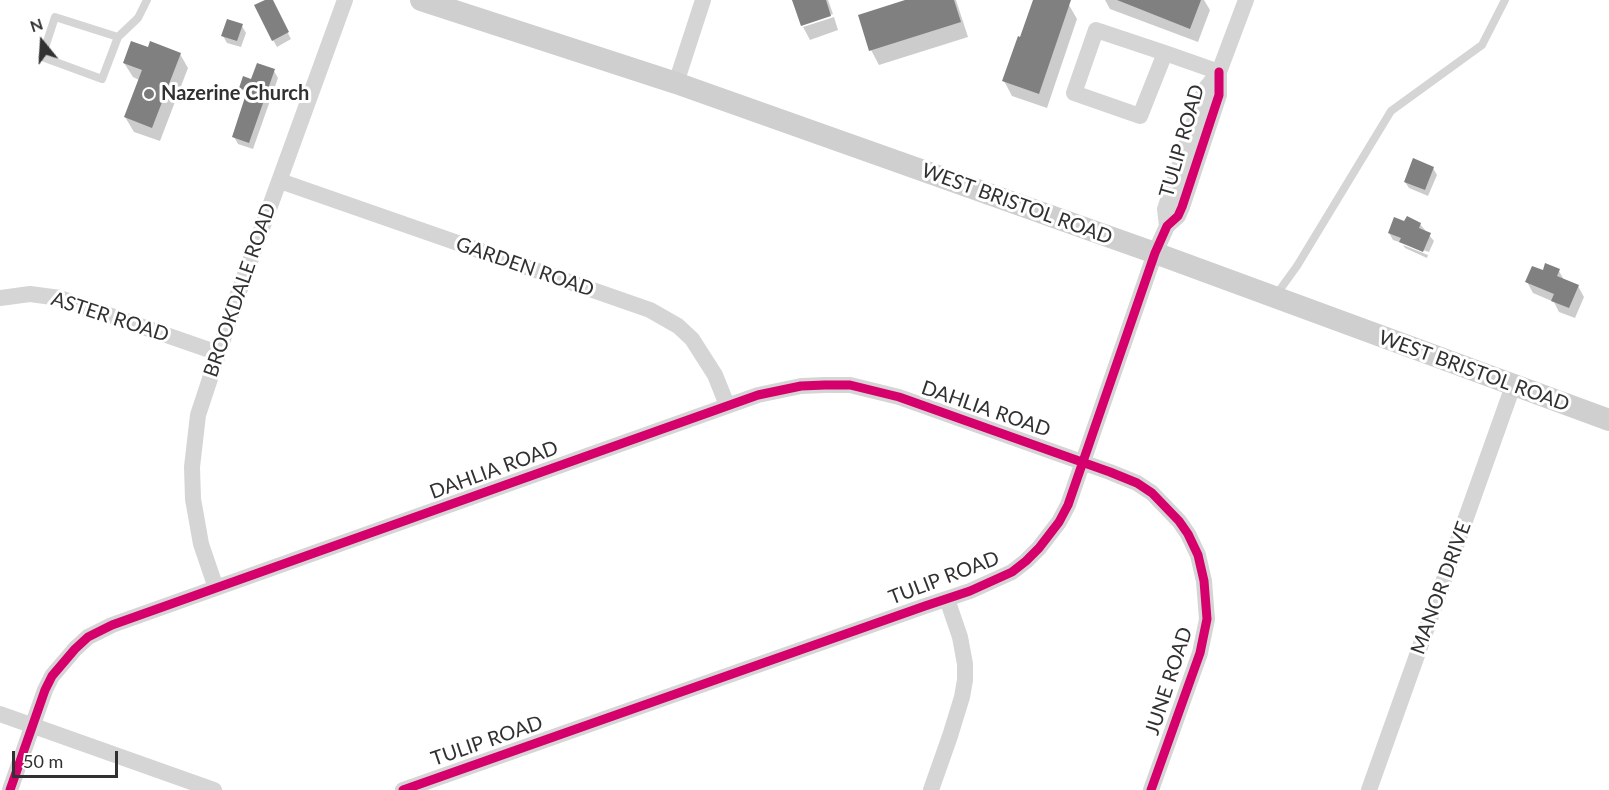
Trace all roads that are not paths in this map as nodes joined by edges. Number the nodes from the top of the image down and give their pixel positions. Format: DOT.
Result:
graph roads {
  1 [pos="147,0"];
  2 [pos="345,0"];
  3 [pos="424,0"];
  4 [pos="703,0"];
  5 [pos="1246,0"];
  6 [pos="1505,0"];
  7 [pos="118,37"];
  8 [pos="1165,53"];
  9 [pos="1219,72"];
  10 [pos="676,83"];
  11 [pos="280,181"];
  12 [pos="1155,253"];
  13 [pos="0,298"];
  14 [pos="1274,298"];
  15 [pos="218,353"];
  16 [pos="1514,386"];
  17 [pos="727,405"];
  18 [pos="1609,420"];
  19 [pos="1084,462"];
  20 [pos="216,588"];
  21 [pos="947,598"];
  22 [pos="0,714"];
  23 [pos="32,725"];
  24 [pos="427,786"];
  25 [pos="10,790"];
  26 [pos="214,790"];
  27 [pos="403,790"];
  28 [pos="931,790"];
  29 [pos="1152,790"];
  30 [pos="1369,790"];
  1 -- 7 [label="lane"];
  2 -- 11 [label="street, BROOKDALE ROAD"];
  3 -- 10 [label="main road, WEST BRISTOL ROAD"];
  4 -- 10 [label="street"];
  5 -- 9 [label="street, TULIP ROAD"];
  6 -- 14 [label="lane"];
  7 -- 7 [label="lane"];
  8 -- 8 [label="street"];
  8 -- 9 [label="street"];
  9 -- 12 [label="street, TULIP ROAD"];
  10 -- 12 [label="main road, WEST BRISTOL ROAD"];
  11 -- 15 [label="street, BROOKDALE ROAD"];
  11 -- 17 [label="street, GARDEN ROAD"];
  12 -- 14 [label="main road, WEST BRISTOL ROAD"];
  12 -- 19 [label="street, TULIP ROAD"];
  13 -- 15 [label="street, ASTER ROAD"];
  14 -- 16 [label="main road, WEST BRISTOL ROAD"];
  15 -- 20 [label="street, BROOKDALE ROAD"];
  16 -- 18 [label="main road, WEST BRISTOL ROAD"];
  16 -- 30 [label="street, MANOR DRIVE"];
  17 -- 19 [label="street, DAHLIA ROAD"];
  17 -- 20 [label="street, DAHLIA ROAD"];
  19 -- 21 [label="street, TULIP ROAD"];
  19 -- 29 [label="street, JUNE ROAD"];
  20 -- 23 [label="street, DAHLIA ROAD"];
  21 -- 24 [label="street, TULIP ROAD"];
  21 -- 28 [label="street"];
  22 -- 23 [label="street"];
  23 -- 25 [label="street, DAHLIA ROAD"];
  23 -- 26 [label="street"];
  24 -- 27 [label="street, TULIP ROAD"];
}
